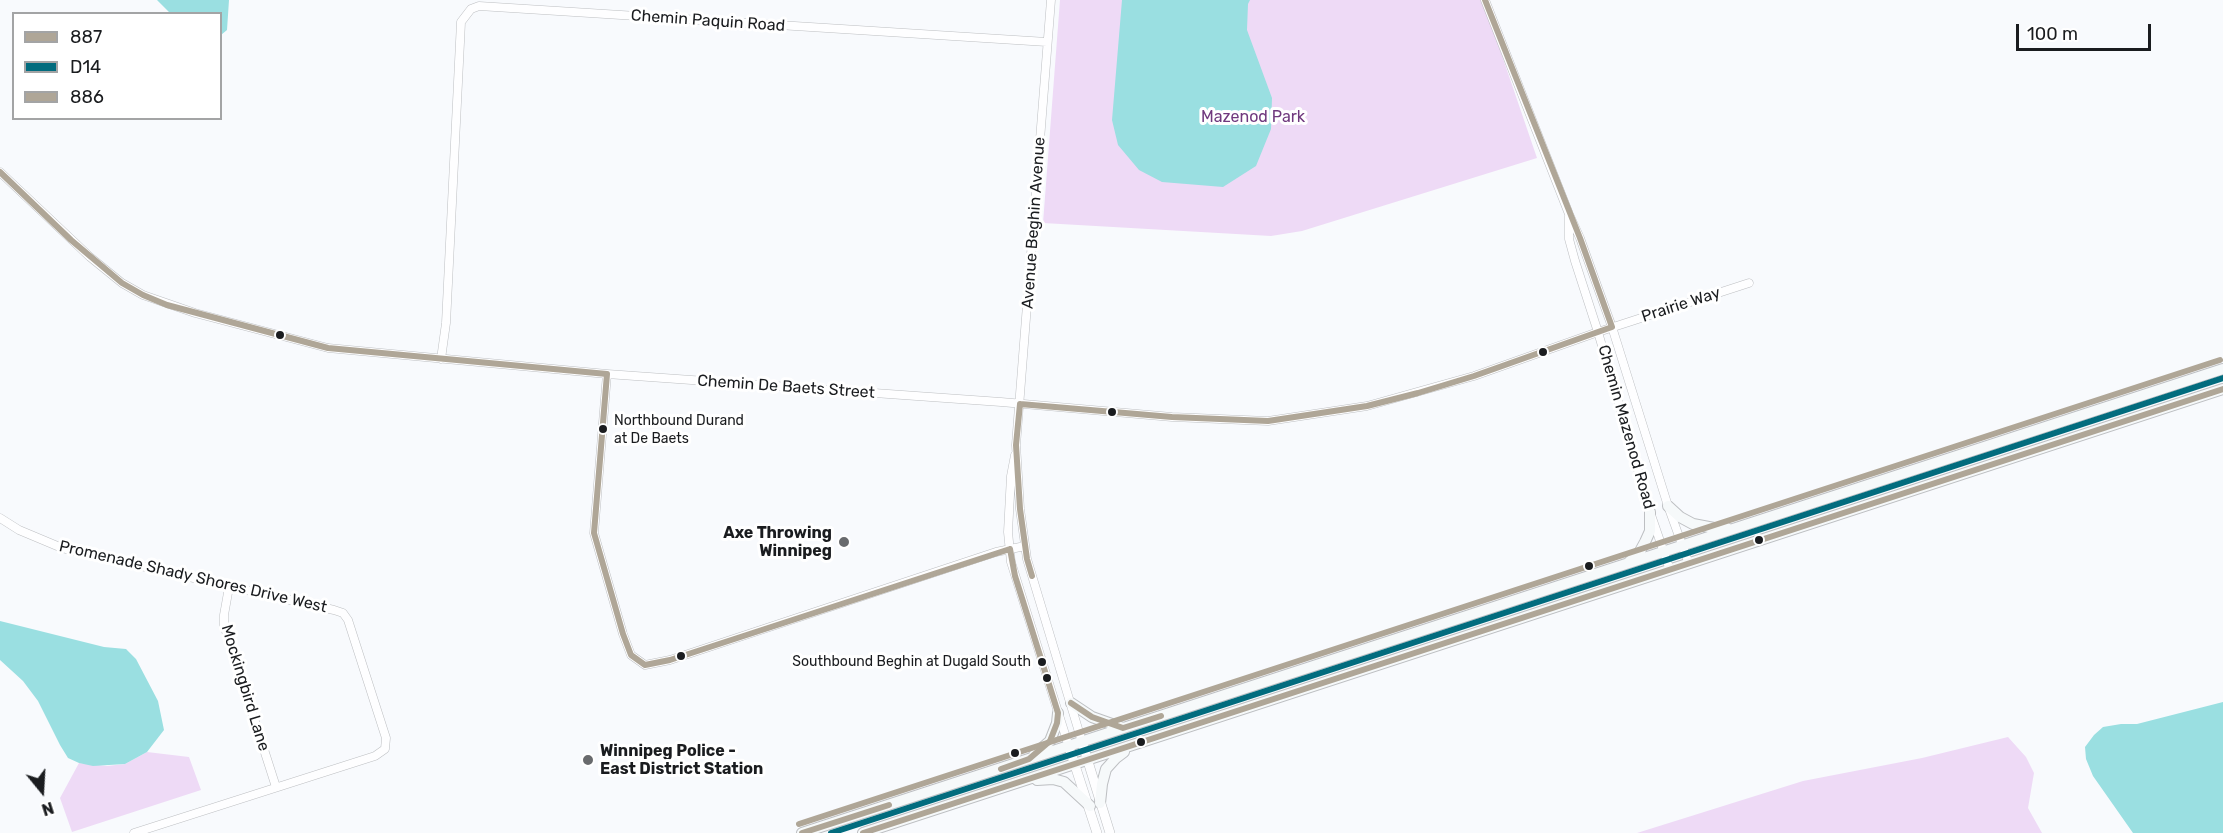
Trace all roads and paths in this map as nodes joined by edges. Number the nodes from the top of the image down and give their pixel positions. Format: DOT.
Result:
graph roads {
  1 [pos="1051,0"];
  2 [pos="1485,0"];
  3 [pos="1047,42"];
  4 [pos="0,172"];
  5 [pos="1569,214"];
  6 [pos="1749,283"];
  7 [pos="1612,327"];
  8 [pos="1598,332"];
  9 [pos="441,359"];
  10 [pos="2223,369"];
  11 [pos="607,374"];
  12 [pos="2223,389"];
  13 [pos="1020,404"];
  14 [pos="1017,445"];
  15 [pos="1668,506"];
  16 [pos="1650,512"];
  17 [pos="0,518"];
  18 [pos="1743,527"];
  19 [pos="1025,546"];
  20 [pos="1682,546"];
  21 [pos="1010,549"];
  22 [pos="1664,552"];
  23 [pos="1689,564"];
  24 [pos="1626,565"];
  25 [pos="1670,570"];
  26 [pos="229,587"];
  27 [pos="1071,703"];
  28 [pos="1058,713"];
  29 [pos="1123,728"];
  30 [pos="1082,742"];
  31 [pos="1134,746"];
  32 [pos="1069,747"];
  33 [pos="1029,759"];
  34 [pos="1087,759"];
  35 [pos="1074,764"];
  36 [pos="1025,780"];
  37 [pos="276,788"];
  38 [pos="1095,804"];
  39 [pos="134,833"];
  40 [pos="802,833"];
  41 [pos="863,833"];
  42 [pos="1097,833"];
  43 [pos="1110,833"];
  1 -- 3 [label="street, Avenue Beghin Avenue"];
  2 -- 5 [label="street, Chemin Mazenod Road"];
  3 -- 9 [label="street, Chemin Paquin Road"];
  3 -- 13 [label="street, Avenue Beghin Avenue"];
  4 -- 9 [label="street, Chemin De Baets Street"];
  5 -- 7 [label="street, Chemin Mazenod Road"];
  5 -- 8 [label="street, Chemin Mazenod Road"];
  6 -- 7 [label="street, Prairie Way"];
  7 -- 8 [label="street, Chemin De Baets Street"];
  7 -- 15 [label="street, Chemin Mazenod Road"];
  8 -- 13 [label="street, Chemin De Baets Street"];
  8 -- 16 [label="street, Chemin Mazenod Road"];
  9 -- 11 [label="street, Chemin De Baets Street"];
  10 -- 18 [label="main road"];
  11 -- 13 [label="street, Chemin De Baets Street"];
  11 -- 21 [label="street"];
  12 -- 23 [label="main road"];
  13 -- 14 [label="street, Avenue Beghin Avenue"];
  14 -- 19 [label="street, Avenue Beghin Avenue"];
  14 -- 21 [label="street, Avenue Beghin Avenue"];
  15 -- 18 [label="main road"];
  15 -- 20 [label="street, Chemin Mazenod Road"];
  16 -- 22 [label="street, Chemin Mazenod Road"];
  16 -- 24 [label="main road"];
  17 -- 26 [label="street, Promenade Shady Shores Drive West"];
  18 -- 20 [label="main road"];
  19 -- 21 [label="street"];
  19 -- 27 [label="street, Avenue Beghin Avenue"];
  20 -- 22 [label="main road"];
  20 -- 23 [label="street, Chemin Mazenod Road"];
  21 -- 28 [label="street, Avenue Beghin Avenue"];
  22 -- 24 [label="main road"];
  22 -- 25 [label="street, Chemin Mazenod Road"];
  23 -- 25 [label="main road"];
  24 -- 29 [label="main road"];
  25 -- 31 [label="main road"];
  26 -- 37 [label="street, Mockingbird Lane"];
  26 -- 37 [label="street, Promenade Shady Shores Drive West"];
  27 -- 29 [label="main road"];
  27 -- 30 [label="street, Avenue Beghin Avenue"];
  28 -- 32 [label="street, Avenue Beghin Avenue"];
  28 -- 33 [label="main road"];
  29 -- 30 [label="main road"];
  30 -- 32 [label="main road"];
  30 -- 34 [label="street, Avenue Beghin Avenue"];
  31 -- 34 [label="main road"];
  31 -- 38 [label="main road"];
  32 -- 33 [label="main road"];
  32 -- 35 [label="street, Avenue Beghin Avenue"];
  33 -- 40 [label="main road"];
  34 -- 35 [label="main road"];
  34 -- 38 [label="street, Avenue Beghin Avenue"];
  35 -- 36 [label="main road"];
  35 -- 38 [label="street, Avenue Beghin Avenue"];
  36 -- 38 [label="main road"];
  36 -- 41 [label="main road"];
  37 -- 39 [label="street, Promenade Shady Shores Drive West"];
  38 -- 42 [label="street"];
  38 -- 43 [label="street"];
}
